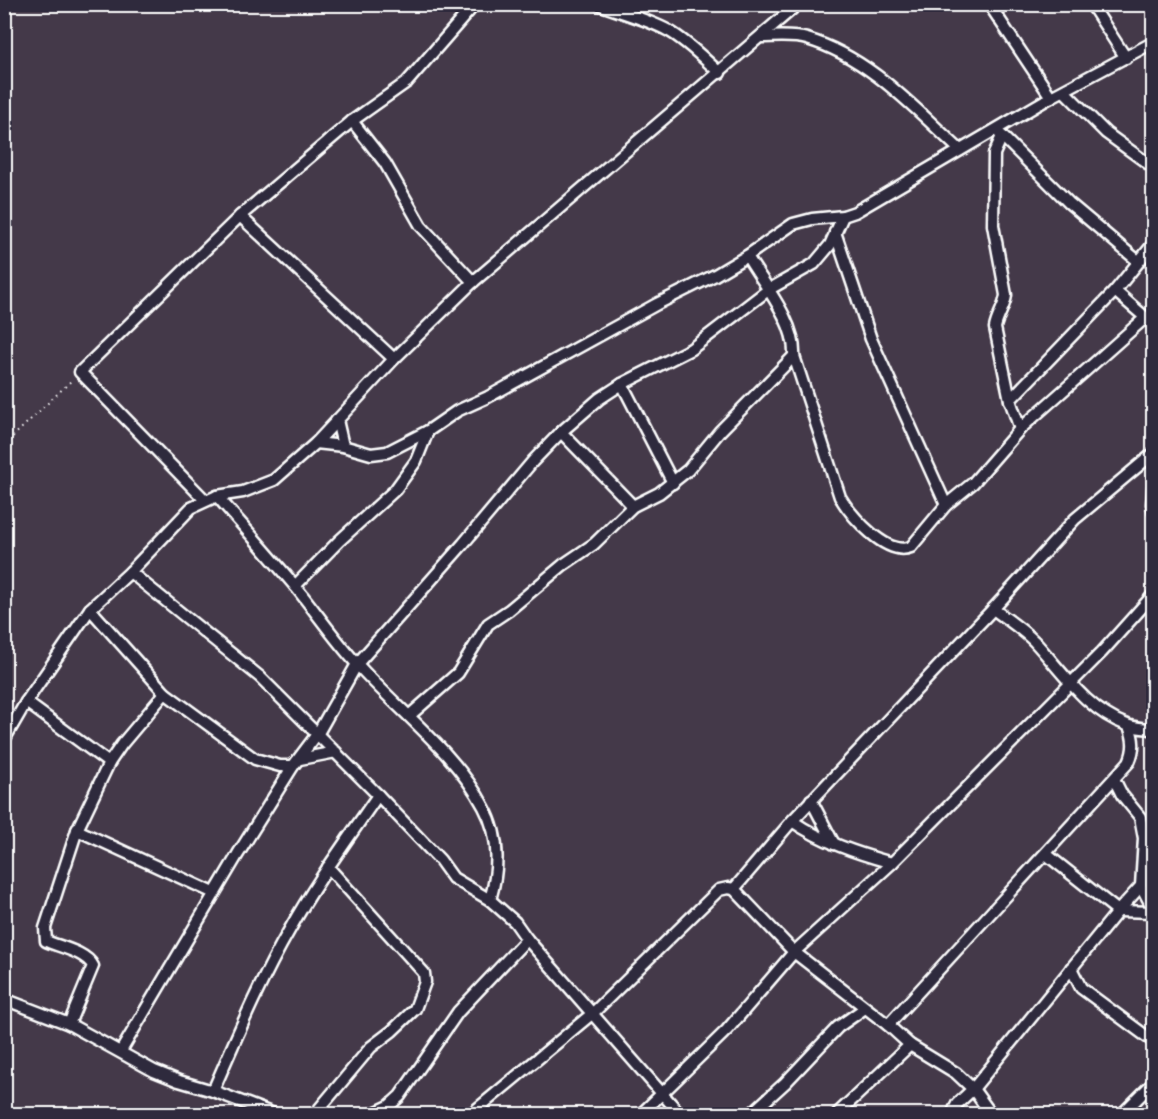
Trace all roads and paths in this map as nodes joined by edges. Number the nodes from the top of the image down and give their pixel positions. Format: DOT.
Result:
graph roads {
  1 [pos="457,4"];
  2 [pos="598,4"];
  3 [pos="798,4"];
  4 [pos="989,4"];
  5 [pos="1091,4"];
  6 [pos="472,8"];
  7 [pos="761,37"];
  8 [pos="1154,42"];
  9 [pos="1126,58"];
  10 [pos="720,73"];
  11 [pos="1064,91"];
  12 [pos="1051,97"];
  13 [pos="352,121"];
  14 [pos="998,133"];
  15 [pos="960,150"];
  16 [pos="1154,168"];
  17 [pos="240,216"];
  18 [pos="843,216"];
  19 [pos="835,232"];
  20 [pos="1154,243"];
  21 [pos="747,256"];
  22 [pos="1138,261"];
  23 [pos="473,282"];
  24 [pos="768,290"];
  25 [pos="1115,291"];
  26 [pos="1149,322"];
  27 [pos="794,356"];
  28 [pos="394,359"];
  29 [pos="80,372"];
  30 [pos="622,384"];
  31 [pos="1010,400"];
  32 [pos="337,420"];
  33 [pos="1020,429"];
  34 [pos="428,431"];
  35 [pos="561,432"];
  36 [pos="316,443"];
  37 [pos="4,445"];
  38 [pos="343,446"];
  39 [pos="1154,453"];
  40 [pos="1154,478"];
  41 [pos="673,483"];
  42 [pos="217,496"];
  43 [pos="205,500"];
  44 [pos="946,505"];
  45 [pos="633,507"];
  46 [pos="1154,512"];
  47 [pos="130,572"];
  48 [pos="295,586"];
  49 [pos="1154,594"];
  50 [pos="90,609"];
  51 [pos="993,609"];
  52 [pos="357,664"];
  53 [pos="1070,684"];
  54 [pos="165,693"];
  55 [pos="26,702"];
  56 [pos="409,716"];
  57 [pos="1129,726"];
  58 [pos="1152,728"];
  59 [pos="318,733"];
  60 [pos="4,740"];
  61 [pos="336,752"];
  62 [pos="109,763"];
  63 [pos="296,763"];
  64 [pos="1114,779"];
  65 [pos="378,795"];
  66 [pos="811,800"];
  67 [pos="1140,817"];
  68 [pos="792,820"];
  69 [pos="1154,824"];
  70 [pos="77,830"];
  71 [pos="834,844"];
  72 [pos="1046,854"];
  73 [pos="892,863"];
  74 [pos="328,867"];
  75 [pos="1141,886"];
  76 [pos="734,889"];
  77 [pos="214,893"];
  78 [pos="490,900"];
  79 [pos="1118,911"];
  80 [pos="1154,911"];
  81 [pos="527,939"];
  82 [pos="794,952"];
  83 [pos="1071,968"];
  84 [pos="4,999"];
  85 [pos="865,1008"];
  86 [pos="593,1013"];
  87 [pos="69,1024"];
  88 [pos="888,1025"];
  89 [pos="1154,1042"];
  90 [pos="910,1045"];
  91 [pos="121,1051"];
  92 [pos="1154,1082"];
  93 [pos="973,1089"];
  94 [pos="213,1090"];
  95 [pos="661,1093"];
  96 [pos="274,1114"];
  97 [pos="315,1114"];
  98 [pos="372,1114"];
  99 [pos="471,1114"];
  100 [pos="641,1114"];
  101 [pos="680,1114"];
  102 [pos="751,1114"];
  103 [pos="837,1114"];
  104 [pos="952,1114"];
  105 [pos="991,1114"];
  106 [pos="1122,1114"];
  1 -- 6 [label="street"];
  2 -- 10 [label="street"];
  3 -- 7 [label="street"];
  4 -- 12 [label="street"];
  5 -- 9 [label="street"];
  6 -- 13 [label="street"];
  7 -- 10 [label="street"];
  7 -- 15 [label="street"];
  8 -- 9 [label="street"];
  9 -- 11 [label="street"];
  10 -- 23 [label="street"];
  11 -- 12 [label="street"];
  11 -- 16 [label="street"];
  12 -- 14 [label="street"];
  13 -- 17 [label="street"];
  13 -- 23 [label="street"];
  14 -- 15 [label="street"];
  14 -- 22 [label="street"];
  14 -- 31 [label="street"];
  15 -- 18 [label="street"];
  17 -- 28 [label="street"];
  17 -- 29 [label="street"];
  18 -- 19 [label="street"];
  18 -- 21 [label="street"];
  19 -- 24 [label="street"];
  19 -- 44 [label="street"];
  20 -- 22 [label="street"];
  21 -- 24 [label="street"];
  21 -- 34 [label="street"];
  22 -- 25 [label="street"];
  23 -- 28 [label="street"];
  24 -- 27 [label="street"];
  24 -- 30 [label="street"];
  25 -- 26 [label="street"];
  25 -- 31 [label="street"];
  26 -- 33 [label="street"];
  27 -- 41 [label="street"];
  27 -- 44 [label="street"];
  28 -- 32 [label="street"];
  29 -- 37 [label="path"];
  29 -- 43 [label="street"];
  30 -- 35 [label="street"];
  30 -- 41 [label="street"];
  31 -- 33 [label="street"];
  32 -- 36 [label="street"];
  32 -- 38 [label="street"];
  33 -- 44 [label="street"];
  34 -- 38 [label="street"];
  34 -- 48 [label="street"];
  35 -- 45 [label="street"];
  35 -- 52 [label="street"];
  36 -- 38 [label="street"];
  36 -- 42 [label="street"];
  39 -- 51 [label="street"];
  40 -- 46 [label="street"];
  41 -- 45 [label="street"];
  42 -- 43 [label="street"];
  42 -- 48 [label="street"];
  43 -- 47 [label="street"];
  45 -- 56 [label="street"];
  47 -- 50 [label="street"];
  47 -- 59 [label="street"];
  48 -- 52 [label="street"];
  49 -- 53 [label="street"];
  50 -- 54 [label="street"];
  50 -- 55 [label="street"];
  51 -- 53 [label="street"];
  51 -- 66 [label="street"];
  52 -- 56 [label="street"];
  52 -- 59 [label="street"];
  53 -- 57 [label="street"];
  53 -- 73 [label="street"];
  54 -- 62 [label="street"];
  54 -- 63 [label="street"];
  55 -- 60 [label="street"];
  55 -- 62 [label="street"];
  56 -- 78 [label="street"];
  57 -- 58 [label="street"];
  57 -- 64 [label="street"];
  59 -- 61 [label="street"];
  59 -- 63 [label="street"];
  61 -- 63 [label="street"];
  61 -- 65 [label="street"];
  62 -- 70 [label="street"];
  63 -- 77 [label="street"];
  64 -- 67 [label="street"];
  64 -- 72 [label="street"];
  65 -- 74 [label="street"];
  65 -- 78 [label="street"];
  66 -- 68 [label="street"];
  66 -- 71 [label="street"];
  67 -- 69 [label="street"];
  67 -- 75 [label="street"];
  68 -- 71 [label="street"];
  68 -- 76 [label="street"];
  70 -- 77 [label="street"];
  70 -- 87 [label="street"];
  71 -- 73 [label="street"];
  72 -- 79 [label="street"];
  72 -- 88 [label="street"];
  73 -- 82 [label="street"];
  74 -- 94 [label="street"];
  74 -- 97 [label="street"];
  75 -- 79 [label="street"];
  75 -- 80 [label="street"];
  76 -- 82 [label="street"];
  76 -- 86 [label="street"];
  77 -- 91 [label="street"];
  78 -- 81 [label="street"];
  79 -- 80 [label="street"];
  79 -- 83 [label="street"];
  81 -- 86 [label="street"];
  81 -- 98 [label="street"];
  82 -- 85 [label="street"];
  82 -- 95 [label="street"];
  83 -- 89 [label="street"];
  83 -- 93 [label="street"];
  84 -- 87 [label="street"];
  85 -- 88 [label="street"];
  85 -- 102 [label="street"];
  86 -- 95 [label="street"];
  86 -- 99 [label="street"];
  87 -- 91 [label="street"];
  88 -- 90 [label="street"];
  90 -- 93 [label="street"];
  90 -- 103 [label="street"];
  91 -- 94 [label="street"];
  92 -- 106 [label="street"];
  93 -- 104 [label="street"];
  93 -- 105 [label="street"];
  94 -- 96 [label="street"];
  95 -- 100 [label="street"];
  95 -- 101 [label="street"];
}
